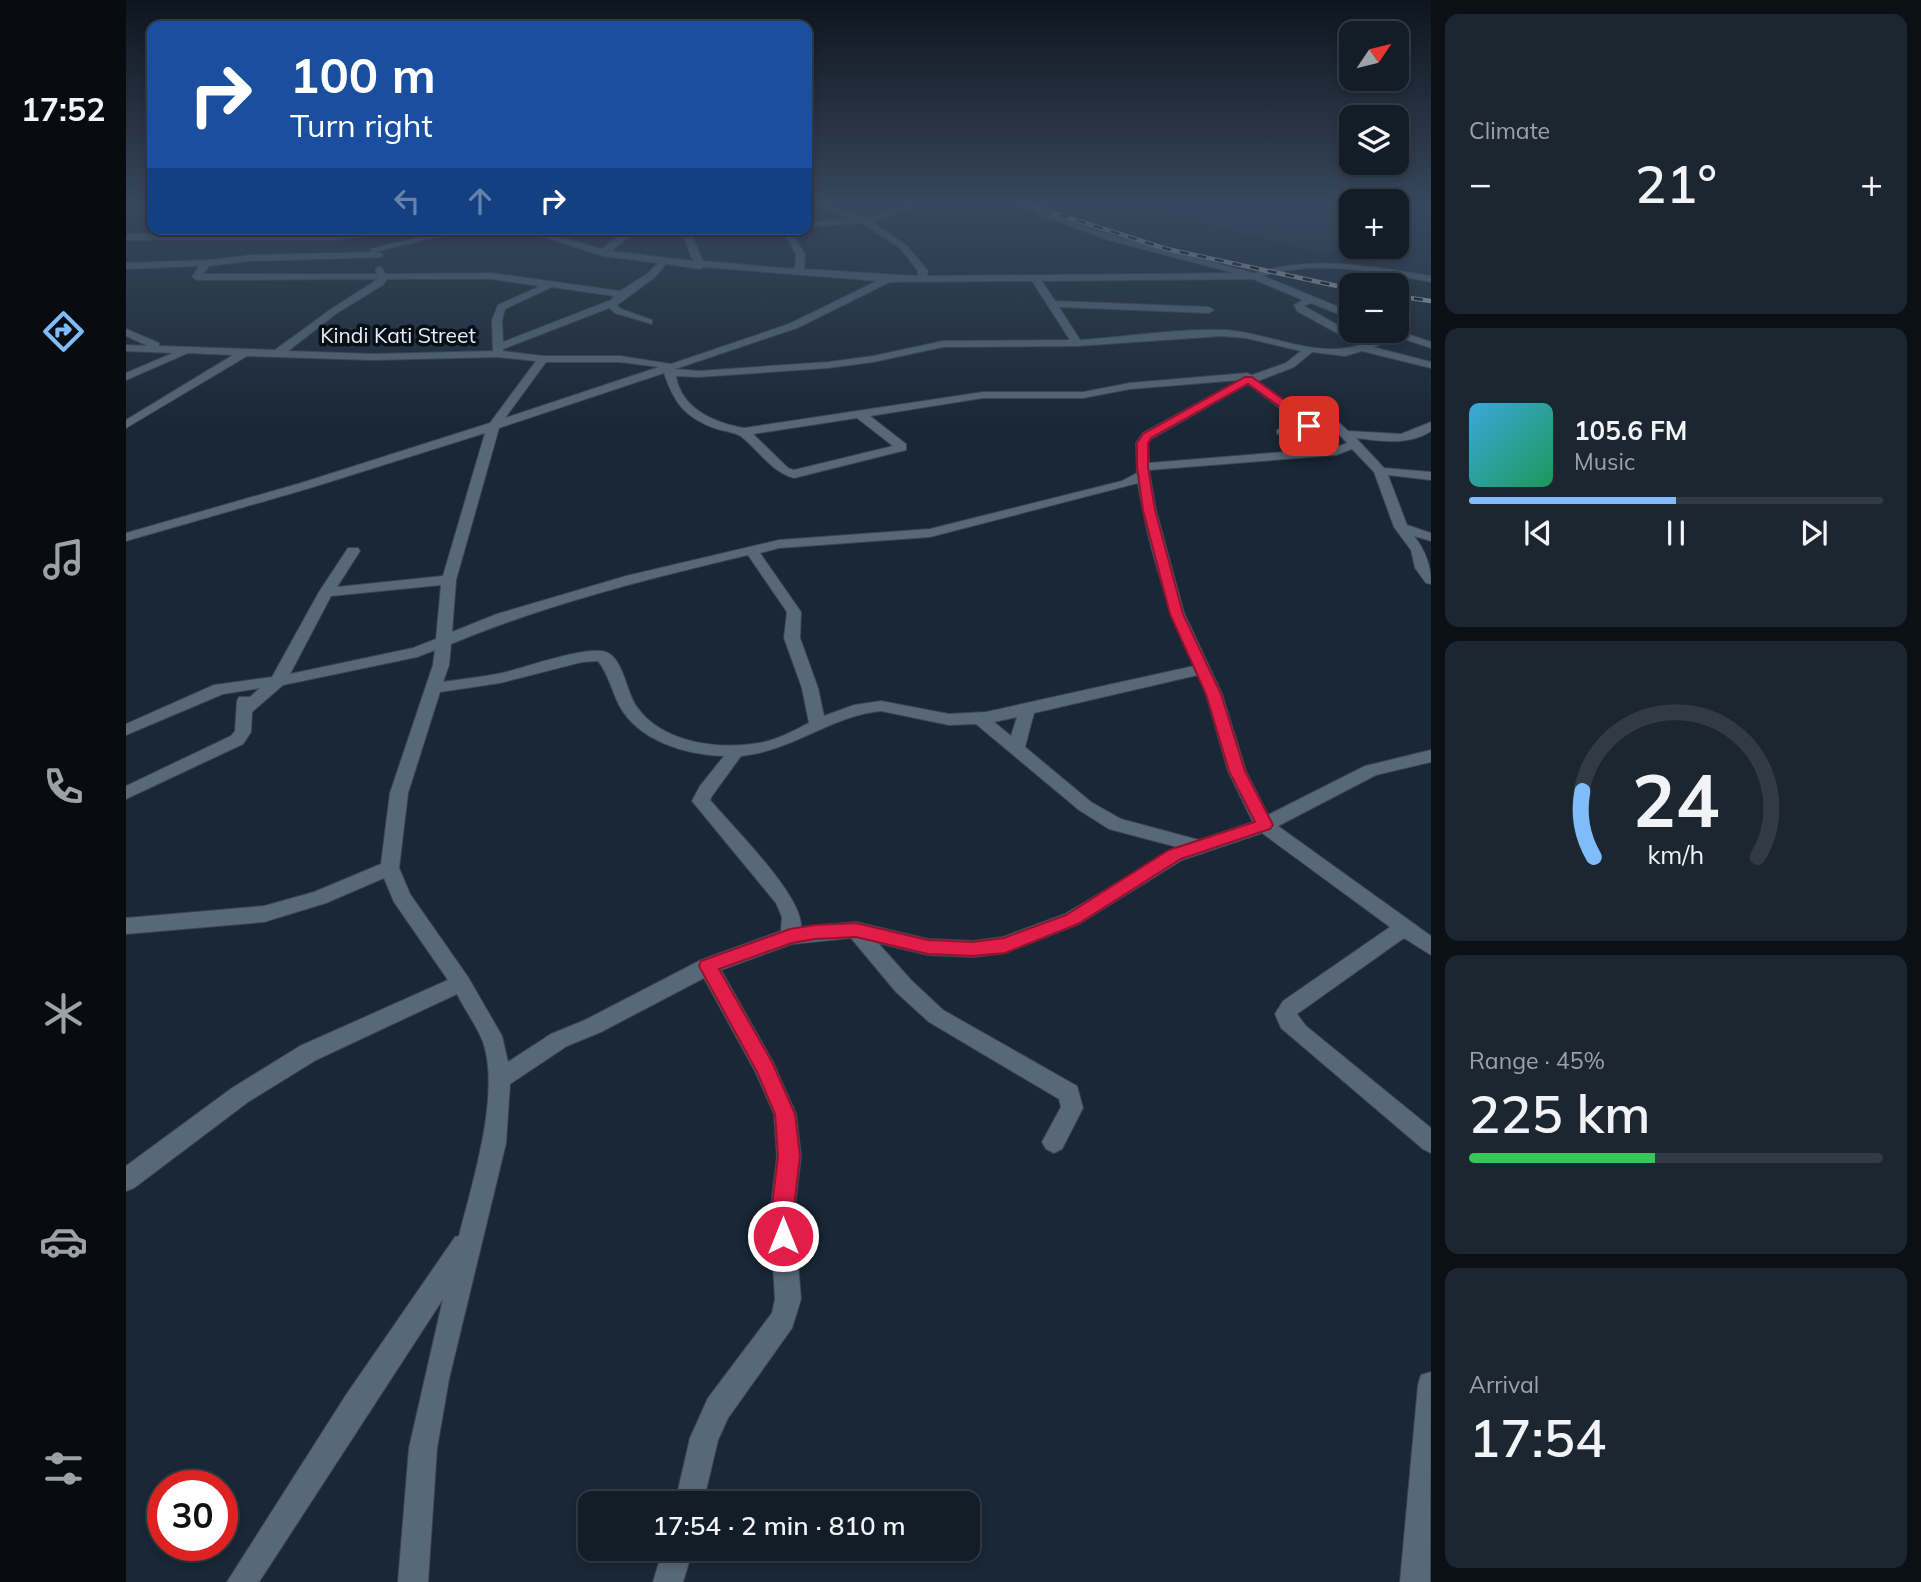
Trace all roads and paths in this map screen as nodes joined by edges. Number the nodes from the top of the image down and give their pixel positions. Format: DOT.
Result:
graph roads {
  1 [pos="383,278"];
  2 [pos="505,278"];
  3 [pos="652,278"];
  4 [pos="870,278"];
  5 [pos="1121,278"];
  6 [pos="1259,278"];
  7 [pos="888,279"];
  8 [pos="922,279"];
  9 [pos="1036,279"];
  10 [pos="552,284"];
  11 [pos="616,299"];
  12 [pos="1313,299"];
  13 [pos="1054,304"];
  14 [pos="1209,310"];
  15 [pos="1339,311"];
  16 [pos="648,322"];
  17 [pos="126,332"];
  18 [pos="1409,338"];
  19 [pos="1077,343"];
  20 [pos="1378,343"];
  21 [pos="1431,345"];
  22 [pos="1366,347"];
  23 [pos="126,348"];
  24 [pos="161,348"];
  25 [pos="732,348"];
  26 [pos="192,349"];
  27 [pos="1309,349"];
  28 [pos="498,351"];
  29 [pos="246,352"];
  30 [pos="745,353"];
  31 [pos="278,354"];
  32 [pos="757,358"];
  33 [pos="543,359"];
  34 [pos="1431,365"];
  35 [pos="668,369"];
  36 [pos="782,369"];
  37 [pos="1264,375"];
  38 [pos="126,377"];
  39 [pos="1248,379"];
  40 [pos="1323,411"];
  41 [pos="861,415"];
  42 [pos="130,419"];
  43 [pos="1431,426"];
  44 [pos="493,427"];
  45 [pos="744,432"];
  46 [pos="1281,432"];
  47 [pos="1344,433"];
  48 [pos="1354,444"];
  49 [pos="1143,471"];
  50 [pos="1380,471"];
  51 [pos="1431,476"];
  52 [pos="1401,527"];
  53 [pos="126,537"];
  54 [pos="1431,537"];
  55 [pos="353,551"];
  56 [pos="752,551"];
  57 [pos="449,580"];
  58 [pos="1431,580"];
  59 [pos="326,592"];
  60 [pos="444,642"];
  61 [pos="1203,669"];
  62 [pos="278,681"];
  63 [pos="244,684"];
  64 [pos="435,688"];
  65 [pos="245,710"];
  66 [pos="1027,710"];
  67 [pos="979,718"];
  68 [pos="817,724"];
  69 [pos="126,730"];
  70 [pos="1016,749"];
  71 [pos="736,751"];
  72 [pos="1431,756"];
  73 [pos="126,793"];
  74 [pos="1264,825"];
  75 [pos="1198,846"];
  76 [pos="390,868"];
  77 [pos="126,926"];
  78 [pos="1405,927"];
  79 [pos="856,930"];
  80 [pos="790,936"];
  81 [pos="1431,947"];
  82 [pos="708,966"];
  83 [pos="461,984"];
  84 [pos="499,1079"];
  85 [pos="1054,1142"];
  86 [pos="1431,1142"];
  87 [pos="126,1180"];
  88 [pos="471,1236"];
  89 [pos="1431,1385"];
  90 [pos="692,1491"];
  91 [pos="674,1561"];
  92 [pos="242,1582"];
  93 [pos="413,1582"];
  94 [pos="668,1582"];
  95 [pos="1415,1582"];
  1 -- 31 [label="street"];
  2 -- 10 [label="street"];
  3 -- 11 [label="street"];
  4 -- 7 [label="street"];
  5 -- 9 [label="street"];
  6 -- 12 [label="street"];
  7 -- 8 [label="street"];
  7 -- 25 [label="street"];
  8 -- 9 [label="street"];
  9 -- 13 [label="street"];
  10 -- 11 [label="street"];
  10 -- 28 [label="street"];
  11 -- 16 [label="street"];
  11 -- 28 [label="street"];
  12 -- 15 [label="street"];
  12 -- 22 [label="street"];
  13 -- 14 [label="street"];
  13 -- 19 [label="street"];
  17 -- 24 [label="street"];
  18 -- 21 [label="street"];
  19 -- 27 [label="street, Kindi Kati Street"];
  19 -- 36 [label="street, Kindi Kati Street"];
  20 -- 22 [label="street"];
  22 -- 27 [label="street, Kindi Kati Street"];
  22 -- 34 [label="street"];
  23 -- 24 [label="street, Kindi Kati Street"];
  24 -- 26 [label="street, Kindi Kati Street"];
  25 -- 30 [label="street"];
  25 -- 35 [label="street"];
  26 -- 29 [label="street, Kindi Kati Street"];
  26 -- 38 [label="street"];
  27 -- 37 [label="street"];
  28 -- 31 [label="street, Kindi Kati Street"];
  28 -- 33 [label="street, Kindi Kati Street"];
  29 -- 31 [label="street, Kindi Kati Street"];
  29 -- 42 [label="street"];
  32 -- 36 [label="street"];
  33 -- 35 [label="street, Kindi Kati Street"];
  33 -- 44 [label="street"];
  35 -- 36 [label="street, Kindi Kati Street"];
  35 -- 44 [label="street"];
  35 -- 45 [label="street"];
  37 -- 39 [label="street"];
  37 -- 41 [label="street"];
  39 -- 46 [label="street"];
  39 -- 49 [label="street"];
  40 -- 47 [label="street"];
  41 -- 45 [label="street"];
  41 -- 45 [label="street"];
  43 -- 47 [label="street"];
  44 -- 53 [label="street"];
  44 -- 57 [label="street"];
  47 -- 48 [label="street"];
  48 -- 49 [label="street"];
  48 -- 50 [label="street"];
  49 -- 56 [label="street"];
  49 -- 61 [label="street"];
  50 -- 51 [label="street"];
  50 -- 52 [label="street"];
  52 -- 54 [label="street"];
  52 -- 58 [label="street"];
  55 -- 59 [label="street"];
  56 -- 60 [label="street"];
  56 -- 68 [label="street"];
  57 -- 59 [label="street"];
  57 -- 60 [label="street"];
  59 -- 62 [label="street"];
  60 -- 62 [label="street"];
  60 -- 64 [label="street"];
  61 -- 66 [label="street"];
  61 -- 74 [label="street"];
  62 -- 63 [label="street"];
  62 -- 65 [label="street"];
  63 -- 65 [label="street"];
  63 -- 69 [label="street"];
  64 -- 71 [label="street"];
  64 -- 76 [label="street"];
  65 -- 73 [label="street"];
  66 -- 67 [label="street"];
  66 -- 70 [label="street"];
  67 -- 68 [label="street"];
  67 -- 70 [label="street"];
  68 -- 71 [label="street"];
  70 -- 75 [label="street"];
  71 -- 80 [label="street"];
  72 -- 74 [label="street"];
  74 -- 75 [label="street"];
  74 -- 78 [label="street"];
  75 -- 79 [label="street"];
  76 -- 77 [label="street"];
  76 -- 83 [label="street"];
  78 -- 81 [label="street"];
  78 -- 86 [label="street"];
  79 -- 80 [label="street"];
  79 -- 85 [label="street"];
  80 -- 82 [label="street"];
  82 -- 84 [label="street"];
  82 -- 90 [label="street"];
  83 -- 84 [label="street"];
  83 -- 87 [label="street"];
  84 -- 88 [label="street"];
  88 -- 92 [label="street"];
  88 -- 93 [label="street"];
  89 -- 95 [label="street"];
  91 -- 94 [label="street"];
}
